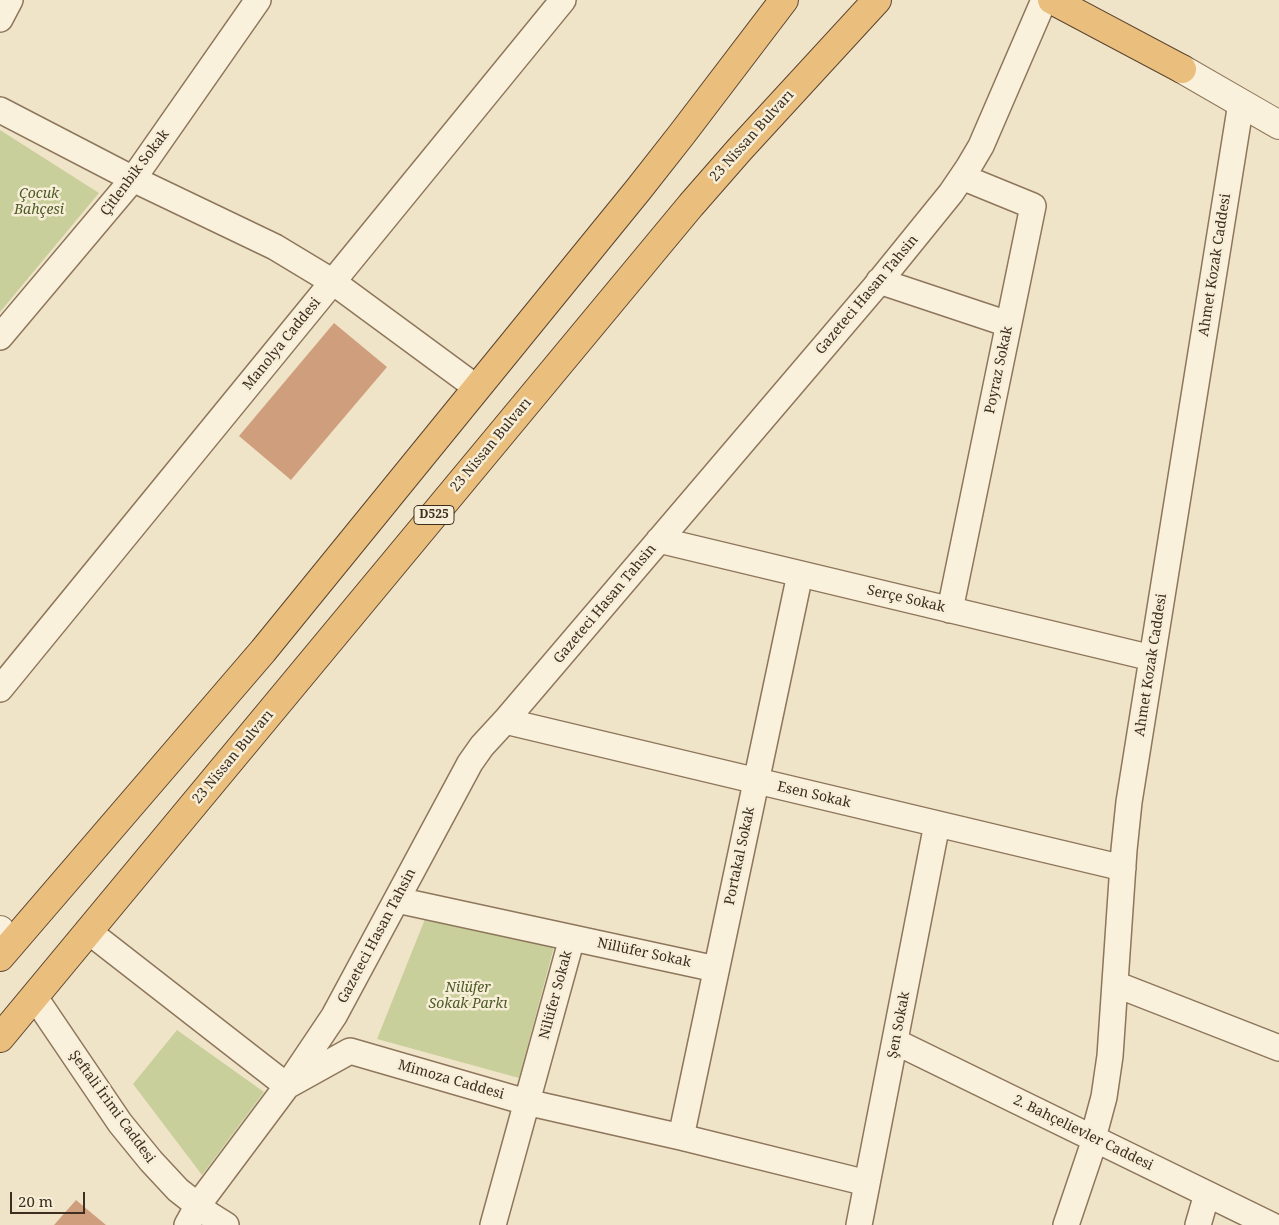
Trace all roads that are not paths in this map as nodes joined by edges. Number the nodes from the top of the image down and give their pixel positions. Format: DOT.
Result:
graph roads {
  1 [pos="10,0"];
  2 [pos="258,0"];
  3 [pos="563,0"];
  4 [pos="784,0"];
  5 [pos="877,0"];
  6 [pos="1044,0"];
  7 [pos="1052,0"];
  8 [pos="1086,0"];
  9 [pos="0,19"];
  10 [pos="1182,69"];
  11 [pos="1241,103"];
  12 [pos="0,110"];
  13 [pos="1279,126"];
  14 [pos="962,177"];
  15 [pos="133,180"];
  16 [pos="879,281"];
  17 [pos="333,282"];
  18 [pos="1008,324"];
  19 [pos="0,337"];
  20 [pos="477,388"];
  21 [pos="659,540"];
  22 [pos="800,574"];
  23 [pos="950,610"];
  24 [pos="1152,658"];
  25 [pos="0,689"];
  26 [pos="505,721"];
  27 [pos="756,781"];
  28 [pos="937,824"];
  29 [pos="1123,868"];
  30 [pos="396,900"];
  31 [pos="88,931"];
  32 [pos="572,938"];
  33 [pos="3,944"];
  34 [pos="716,969"];
  35 [pos="1115,984"];
  36 [pos="34,996"];
  37 [pos="0,1038"];
  38 [pos="896,1042"];
  39 [pos="1279,1048"];
  40 [pos="286,1086"];
  41 [pos="526,1102"];
  42 [pos="681,1138"];
  43 [pos="1093,1138"];
  44 [pos="867,1183"];
  45 [pos="1207,1194"];
  46 [pos="192,1215"];
  47 [pos="226,1225"];
  48 [pos="493,1225"];
  49 [pos="859,1225"];
  50 [pos="1066,1225"];
  51 [pos="1198,1225"];
  52 [pos="1271,1225"];
  1 -- 9 [label="street"];
  2 -- 15 [label="street, Çitlenbik Sokak"];
  3 -- 17 [label="street, Manolya Caddesi"];
  4 -- 20 [label="highway"];
  5 -- 31 [label="highway, 23 Nissan Bulvarı / D525"];
  6 -- 14 [label="street, Gazeteci Hasan Tahsin"];
  7 -- 10 [label="highway"];
  8 -- 10 [label="highway"];
  10 -- 11 [label="street"];
  11 -- 13 [label="street"];
  11 -- 24 [label="street, Ahmet Kozak Caddesi"];
  12 -- 15 [label="street"];
  14 -- 16 [label="street, Gazeteci Hasan Tahsin"];
  14 -- 18 [label="street, Poyraz Sokak"];
  15 -- 17 [label="street"];
  15 -- 19 [label="street, Çitlenbik Sokak"];
  16 -- 18 [label="street"];
  16 -- 21 [label="street, Gazeteci Hasan Tahsin"];
  17 -- 20 [label="street"];
  17 -- 25 [label="street, Manolya Caddesi"];
  18 -- 23 [label="street, Poyraz Sokak"];
  20 -- 33 [label="highway"];
  21 -- 22 [label="street, Serçe Sokak"];
  21 -- 26 [label="street, Gazeteci Hasan Tahsin"];
  22 -- 23 [label="street, Serçe Sokak"];
  22 -- 27 [label="street, Portakal Sokak"];
  23 -- 24 [label="street, Serçe Sokak"];
  24 -- 29 [label="street, Ahmet Kozak Caddesi"];
  26 -- 27 [label="street, Esen Sokak"];
  26 -- 30 [label="street, Gazeteci Hasan Tahsin"];
  27 -- 28 [label="street, Esen Sokak"];
  27 -- 34 [label="street, Portakal Sokak"];
  28 -- 29 [label="street, Esen Sokak"];
  28 -- 38 [label="street, Şen Sokak"];
  29 -- 35 [label="street, Ahmet Kozak Caddesi"];
  30 -- 32 [label="street, Nilüfer Sokak"];
  30 -- 40 [label="street, Gazeteci Hasan Tahsin"];
  31 -- 36 [label="highway, 23 Nissan Bulvarı / D525"];
  31 -- 40 [label="street"];
  32 -- 34 [label="street, Nillüfer Sokak"];
  32 -- 41 [label="street, Nilüfer Sokak"];
  34 -- 42 [label="street, Portakal Sokak"];
  35 -- 39 [label="street"];
  35 -- 43 [label="street, Ahmet Kozak Caddesi"];
  36 -- 37 [label="highway, 23 Nissan Bulvarı / D525"];
  36 -- 46 [label="street, Şeftali İrimi Caddesi"];
  38 -- 43 [label="street, 2. Bahçelievler Caddesi"];
  38 -- 44 [label="street, Şen Sokak"];
  40 -- 41 [label="street, Mimoza Caddesi"];
  40 -- 46 [label="street, Gazeteci Hasan Tahsin"];
  41 -- 42 [label="street, Mimoza Caddesi"];
  41 -- 48 [label="street, Nilüfer Sokak"];
  42 -- 44 [label="street, Mimoza Caddesi"];
  43 -- 45 [label="street, 2. Bahçelievler Caddesi"];
  43 -- 50 [label="street, Ahmet Kozak Caddesi"];
  44 -- 49 [label="street, Şen Sokak"];
  45 -- 51 [label="street"];
  45 -- 52 [label="street, 2. Bahçelievler Caddesi"];
  46 -- 47 [label="street, Şeftali İrimi Caddesi"];
}
